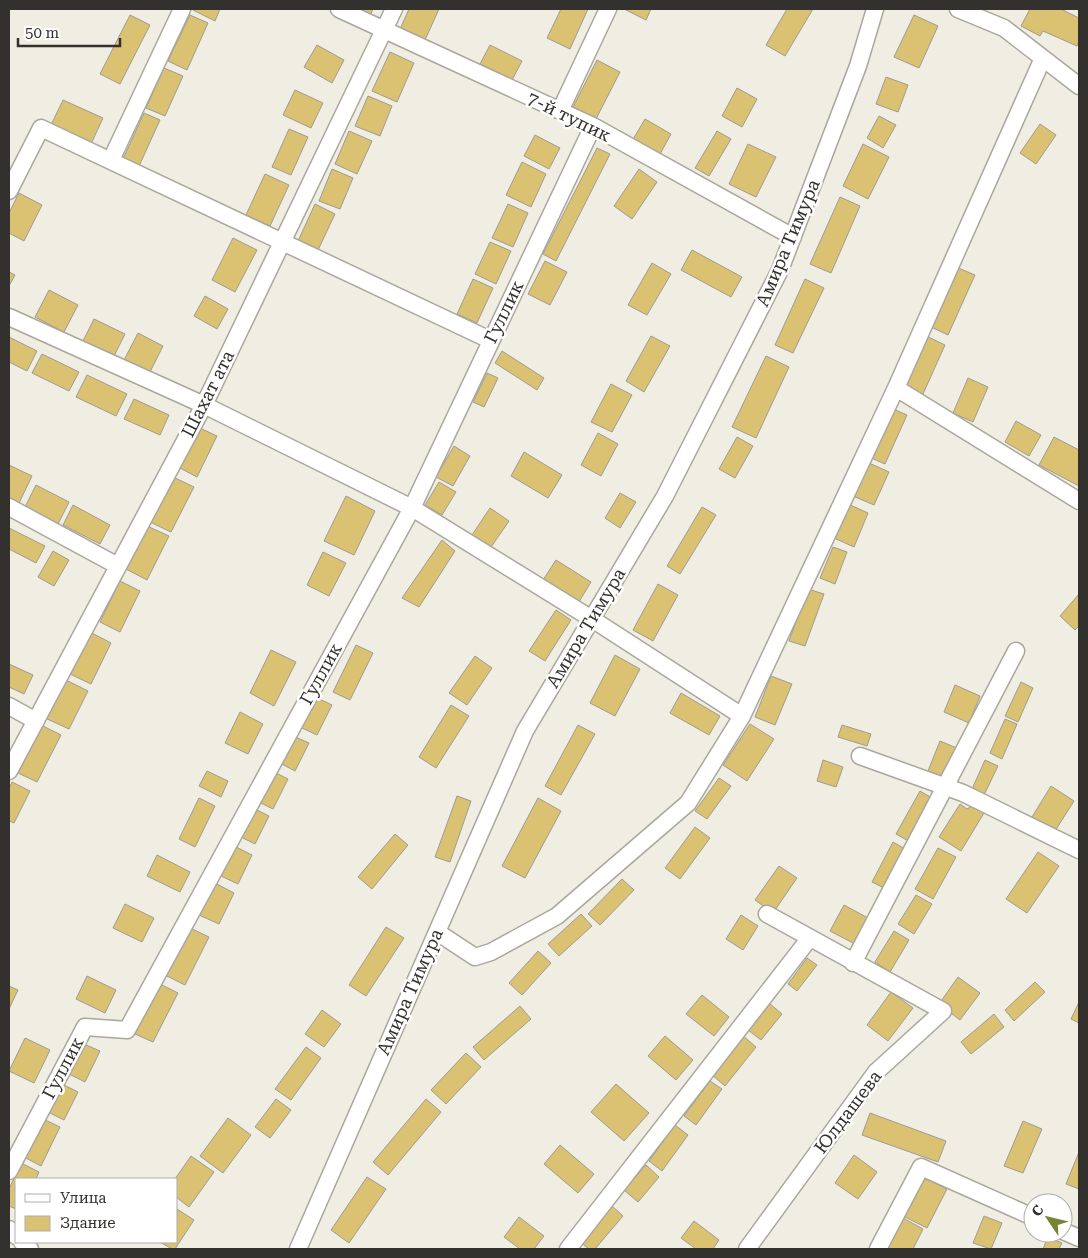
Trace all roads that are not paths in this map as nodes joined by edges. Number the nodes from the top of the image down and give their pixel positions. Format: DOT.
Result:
graph roads {
  1 [pos="182,9"];
  2 [pos="339,9"];
  3 [pos="394,9"];
  4 [pos="608,9"];
  5 [pos="875,9"];
  6 [pos="958,9"];
  7 [pos="384,30"];
  8 [pos="1043,58"];
  9 [pos="1079,86"];
  10 [pos="560,111"];
  11 [pos="593,126"];
  12 [pos="110,160"];
  13 [pos="9,191"];
  14 [pos="793,237"];
  15 [pos="282,242"];
  16 [pos="9,317"];
  17 [pos="490,340"];
  18 [pos="896,388"];
  19 [pos="204,405"];
  20 [pos="1079,500"];
  21 [pos="9,508"];
  22 [pos="412,508"];
  23 [pos="118,566"];
  24 [pos="592,619"];
  25 [pos="1016,651"];
  26 [pos="9,706"];
  27 [pos="742,716"];
  28 [pos="36,721"];
  29 [pos="860,756"];
  30 [pos="9,771"];
  31 [pos="945,786"];
  32 [pos="1079,850"];
  33 [pos="767,914"];
  34 [pos="437,932"];
  35 [pos="809,939"];
  36 [pos="853,963"];
  37 [pos="9,1171"];
  38 [pos="1023,1213"];
  39 [pos="298,1249"];
  40 [pos="568,1249"];
  41 [pos="747,1249"];
  42 [pos="878,1249"];
  1 -- 12 [label="street"];
  2 -- 7 [label="street, 7-й тупик"];
  3 -- 7 [label="street, Шахат ата"];
  4 -- 10 [label="street"];
  5 -- 14 [label="street, Амира Тимура"];
  6 -- 8 [label="street"];
  7 -- 10 [label="street, 7-й тупик"];
  7 -- 15 [label="street, Шахат ата"];
  8 -- 9 [label="street"];
  8 -- 18 [label="street"];
  10 -- 11 [label="street, 7-й тупик"];
  11 -- 14 [label="street, 7-й тупик"];
  11 -- 17 [label="street, Гуллик"];
  12 -- 13 [label="street"];
  12 -- 15 [label="street"];
  14 -- 24 [label="street, Амира Тимура"];
  15 -- 17 [label="street"];
  15 -- 19 [label="street, Шахат ата"];
  16 -- 19 [label="street"];
  17 -- 22 [label="street, Гуллик"];
  18 -- 20 [label="street"];
  18 -- 27 [label="street"];
  19 -- 22 [label="street"];
  19 -- 23 [label="street, Шахат ата"];
  21 -- 23 [label="street"];
  22 -- 24 [label="street"];
  22 -- 37 [label="street, Гуллик"];
  23 -- 28 [label="street, Шахат ата"];
  24 -- 27 [label="street"];
  24 -- 34 [label="street, Амира Тимура"];
  25 -- 31 [label="street"];
  26 -- 28 [label="street"];
  27 -- 34 [label="street"];
  28 -- 30 [label="street, Шахат ата"];
  29 -- 31 [label="street"];
  31 -- 32 [label="street"];
  31 -- 36 [label="street"];
  33 -- 35 [label="street, Юлдашева"];
  34 -- 39 [label="street, Амира Тимура"];
  35 -- 36 [label="street, Юлдашева"];
  35 -- 40 [label="street"];
  36 -- 41 [label="street, Юлдашева"];
  38 -- 42 [label="street"];
}
